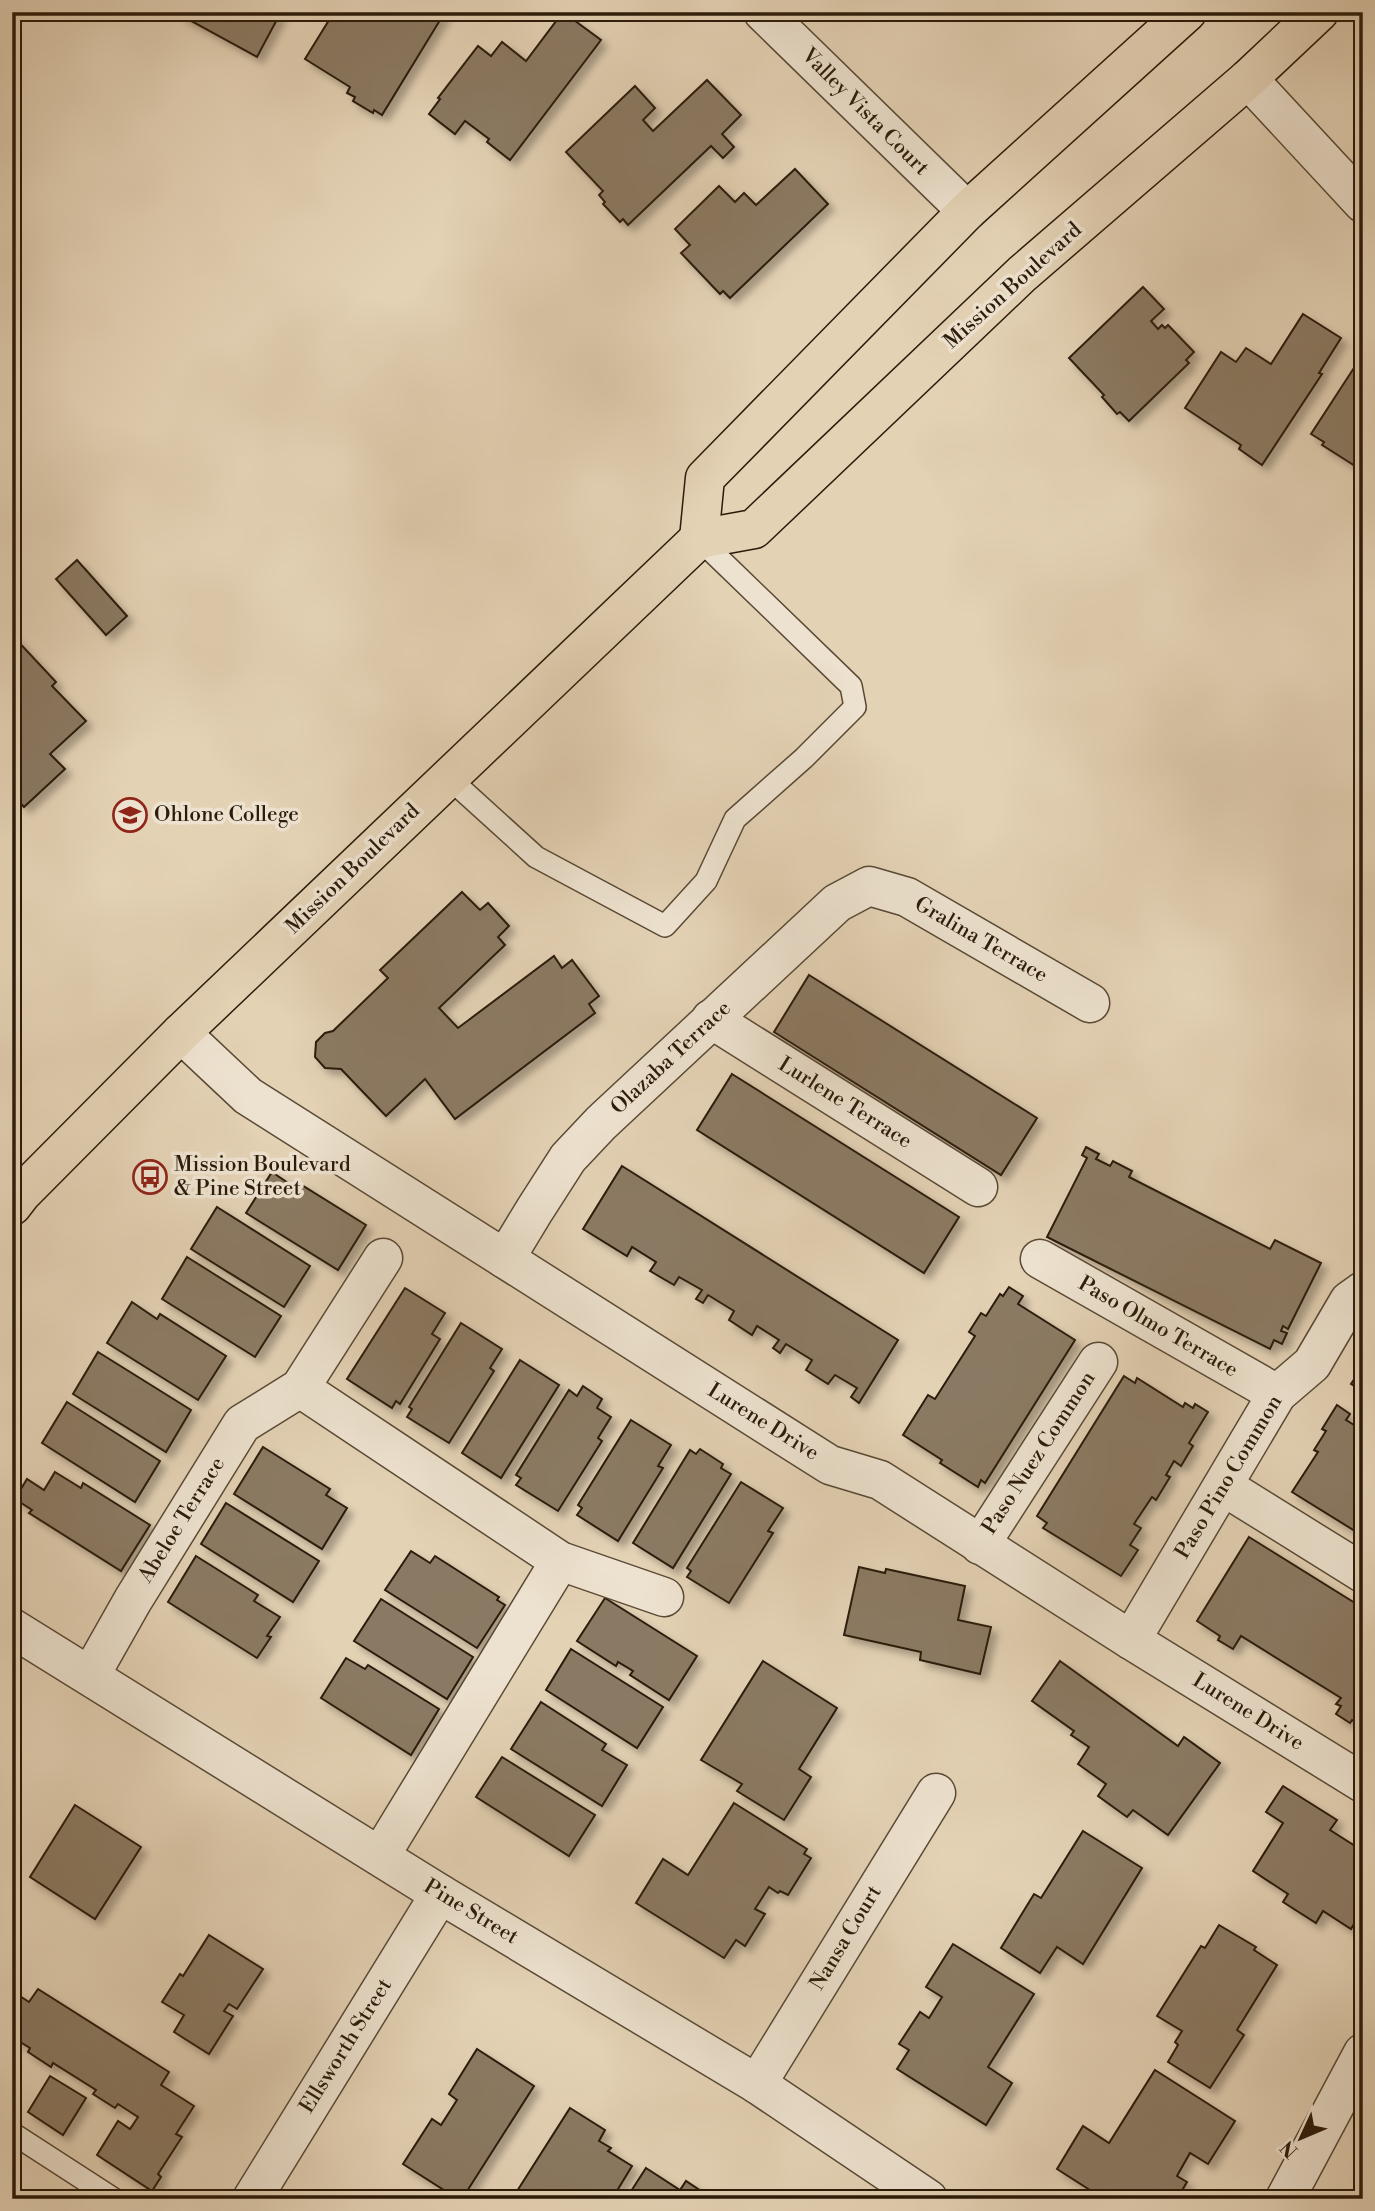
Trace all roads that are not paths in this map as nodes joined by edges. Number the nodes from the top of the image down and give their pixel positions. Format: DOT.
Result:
graph roads {
  1 [pos="763,12"];
  2 [pos="1187,12"];
  3 [pos="1319,12"];
  4 [pos="1248,79"];
  5 [pos="1363,204"];
  6 [pos="967,211"];
  7 [pos="699,539"];
  8 [pos="449,778"];
  9 [pos="869,886"];
  10 [pos="1090,1003"];
  11 [pos="711,1019"];
  12 [pos="181,1032"];
  13 [pos="978,1187"];
  14 [pos="12,1206"];
  15 [pos="383,1258"];
  16 [pos="505,1259"];
  17 [pos="1040,1259"];
  18 [pos="1363,1291"];
  19 [pos="1098,1362"];
  20 [pos="300,1388"];
  21 [pos="1277,1394"];
  22 [pos="1223,1486"];
  23 [pos="980,1545"];
  24 [pos="561,1561"];
  25 [pos="1363,1573"];
  26 [pos="664,1597"];
  27 [pos="12,1628"];
  28 [pos="1131,1640"];
  29 [pos="90,1676"];
  30 [pos="1363,1783"];
  31 [pos="936,1793"];
  32 [pos="380,1856"];
  33 [pos="440,1894"];
  34 [pos="1363,2053"];
  35 [pos="757,2084"];
  36 [pos="12,2133"];
  37 [pos="114,2199"];
  38 [pos="252,2199"];
  39 [pos="929,2199"];
  40 [pos="1285,2199"];
  1 -- 6 [label="street, Valley Vista Court"];
  2 -- 6 [label="main road"];
  3 -- 4 [label="main road, Mission Boulevard"];
  4 -- 5 [label="street"];
  4 -- 7 [label="main road, Mission Boulevard"];
  6 -- 7 [label="main road"];
  7 -- 8 [label="main road, Mission Boulevard"];
  7 -- 8 [label="lane"];
  8 -- 12 [label="main road, Mission Boulevard"];
  9 -- 10 [label="street, Gralina Terrace"];
  9 -- 11 [label="street, Olazaba Terrace"];
  11 -- 13 [label="street, Lurlene Terrace"];
  11 -- 16 [label="street, Olazaba Terrace"];
  12 -- 14 [label="main road, Mission Boulevard"];
  12 -- 16 [label="street, Lurene Drive"];
  15 -- 20 [label="street, Abeloe Terrace"];
  16 -- 23 [label="street, Lurene Drive"];
  17 -- 21 [label="street, Paso Olmo Terrace"];
  18 -- 21 [label="street, Paso Pino Common"];
  19 -- 23 [label="street, Paso Nuez Common"];
  20 -- 24 [label="street"];
  20 -- 29 [label="street, Abeloe Terrace"];
  21 -- 22 [label="street, Paso Pino Common"];
  22 -- 25 [label="street"];
  22 -- 28 [label="street, Paso Pino Common"];
  23 -- 28 [label="street, Lurene Drive"];
  24 -- 26 [label="street"];
  24 -- 32 [label="street"];
  27 -- 29 [label="street, Pine Street"];
  28 -- 30 [label="street, Lurene Drive"];
  29 -- 32 [label="street, Pine Street"];
  31 -- 35 [label="street, Nansa Court"];
  32 -- 33 [label="street, Pine Street"];
  33 -- 35 [label="street, Pine Street"];
  33 -- 38 [label="street, Ellsworth Street"];
  34 -- 40 [label="street"];
  35 -- 39 [label="street, Pine Street"];
  36 -- 37 [label="lane"];
}
